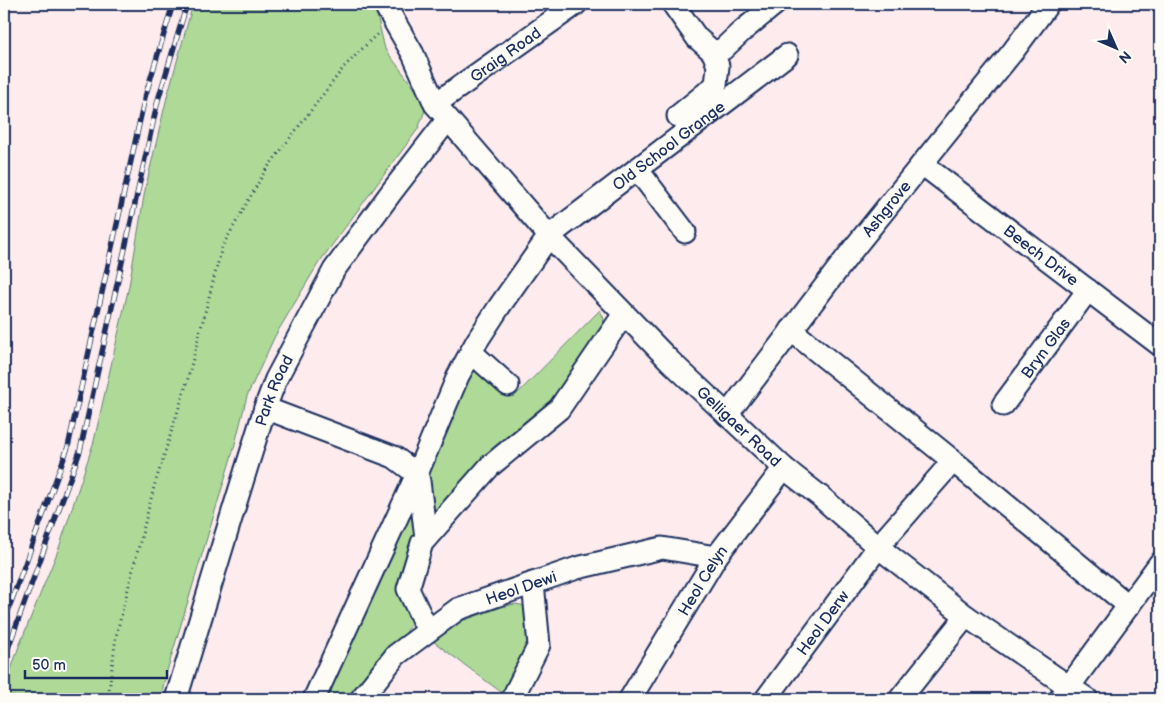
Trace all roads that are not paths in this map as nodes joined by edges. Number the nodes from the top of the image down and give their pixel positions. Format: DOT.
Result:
graph roads {
  1 [pos="576,4"];
  2 [pos="673,4"];
  3 [pos="775,4"];
  4 [pos="1048,4"];
  5 [pos="385,5"];
  6 [pos="713,52"];
  7 [pos="787,55"];
  8 [pos="442,112"];
  9 [pos="678,116"];
  10 [pos="922,164"];
  11 [pos="637,169"];
  12 [pos="685,232"];
  13 [pos="549,236"];
  14 [pos="1088,290"];
  15 [pos="624,314"];
  16 [pos="791,330"];
  17 [pos="1160,345"];
  18 [pos="471,352"];
  19 [pos="508,385"];
  20 [pos="1003,406"];
  21 [pos="265,408"];
  22 [pos="727,415"];
  23 [pos="953,461"];
  24 [pos="784,468"];
  25 [pos="416,474"];
  26 [pos="426,538"];
  27 [pos="878,547"];
  28 [pos="716,557"];
  29 [pos="1160,563"];
  30 [pos="533,583"];
  31 [pos="1129,606"];
  32 [pos="966,616"];
  33 [pos="428,631"];
  34 [pos="1064,693"];
  35 [pos="176,699"];
  36 [pos="314,699"];
  37 [pos="361,699"];
  38 [pos="512,699"];
  39 [pos="630,699"];
  40 [pos="766,699"];
  41 [pos="900,699"];
  42 [pos="1087,699"];
  1 -- 8 [label="street, Graig Road"];
  2 -- 6 [label="street"];
  3 -- 6 [label="street"];
  4 -- 10 [label="street, Ashgrove"];
  5 -- 8 [label="street, Gelligaer Road, bridge"];
  6 -- 9 [label="street"];
  7 -- 11 [label="street, Old School Grange"];
  8 -- 13 [label="street, Gelligaer Road"];
  8 -- 21 [label="street, Park Road"];
  10 -- 14 [label="street, Beech Drive"];
  10 -- 16 [label="street, Ashgrove"];
  11 -- 12 [label="street"];
  11 -- 13 [label="street, Old School Grange"];
  13 -- 15 [label="street, Gelligaer Road"];
  13 -- 18 [label="street, Old School Grange"];
  14 -- 17 [label="street, Beech Drive"];
  14 -- 20 [label="street, Bryn Glas"];
  15 -- 22 [label="street, Gelligaer Road"];
  15 -- 26 [label="street"];
  16 -- 22 [label="street, Ashgrove"];
  16 -- 23 [label="street"];
  18 -- 19 [label="street"];
  18 -- 25 [label="street, Old School Grange"];
  21 -- 25 [label="street"];
  21 -- 35 [label="street, Park Road"];
  22 -- 24 [label="street, Gelligaer Road"];
  23 -- 27 [label="street, Heol Derw"];
  23 -- 31 [label="street"];
  24 -- 27 [label="street, Gelligaer Road"];
  24 -- 28 [label="street, Heol Celyn"];
  25 -- 26 [label="street"];
  25 -- 36 [label="street, Old School Grange"];
  26 -- 33 [label="street"];
  27 -- 32 [label="street, Gelligaer Road"];
  27 -- 40 [label="street, Heol Derw"];
  28 -- 30 [label="street, Heol Dewi"];
  28 -- 39 [label="street, Heol Celyn"];
  29 -- 31 [label="street"];
  30 -- 33 [label="street, Heol Dewi"];
  30 -- 38 [label="street"];
  31 -- 34 [label="street"];
  32 -- 34 [label="street, Gelligaer Road"];
  32 -- 41 [label="street"];
  33 -- 37 [label="street, Heol Dewi"];
  34 -- 42 [label="street, Gelligaer Road"];
}
